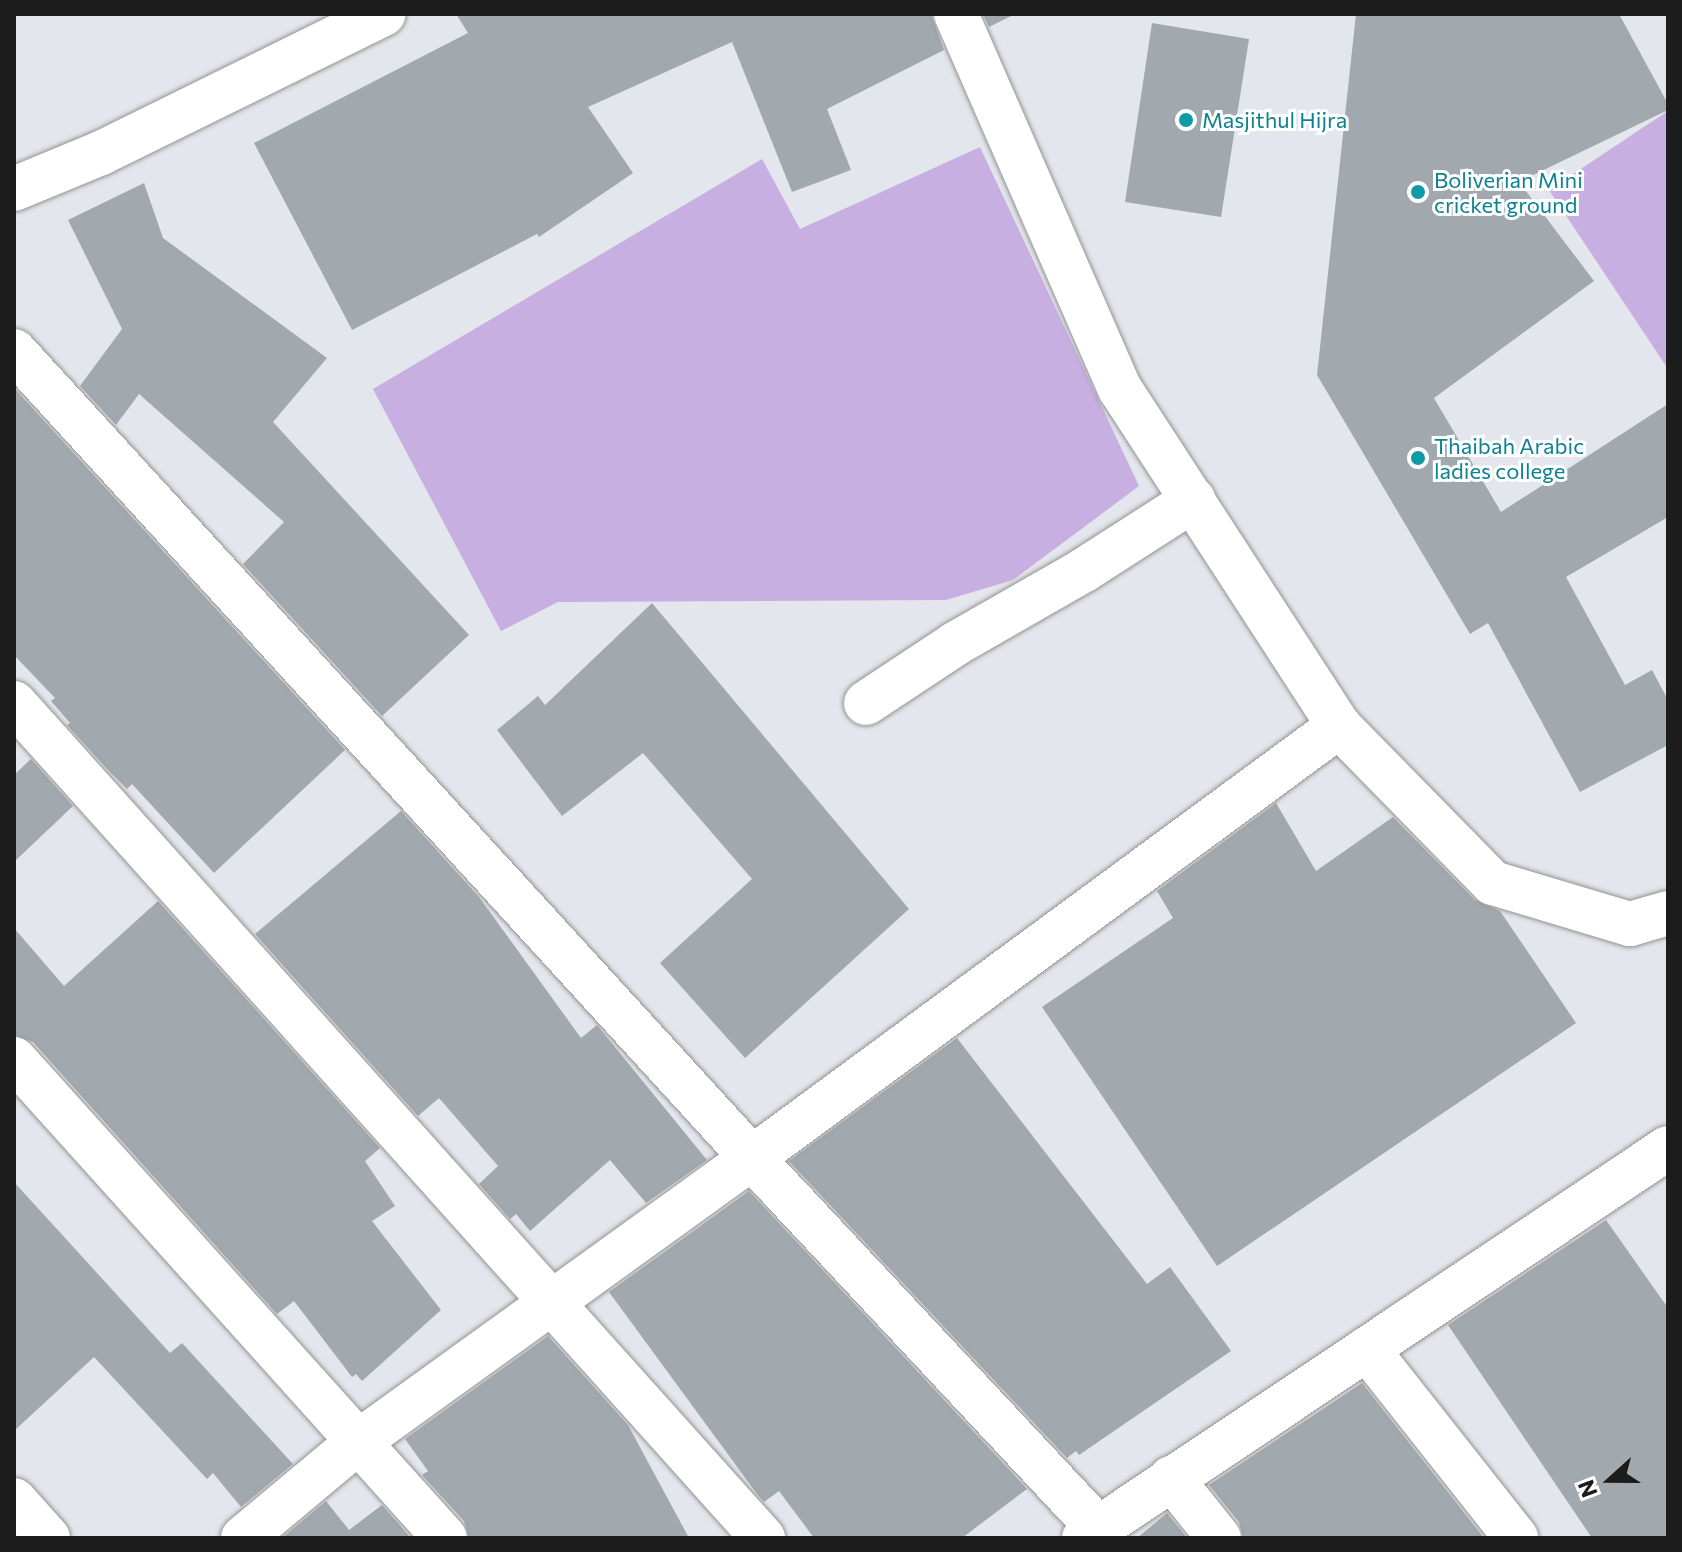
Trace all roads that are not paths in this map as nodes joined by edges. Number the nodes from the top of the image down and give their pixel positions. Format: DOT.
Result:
graph roads {
  1 [pos="384,14"];
  2 [pos="956,14"];
  3 [pos="14,189"];
  4 [pos="14,351"];
  5 [pos="1193,500"];
  6 [pos="14,703"];
  7 [pos="866,703"];
  8 [pos="1339,726"];
  9 [pos="1668,913"];
  10 [pos="14,1059"];
  11 [pos="1668,1148"];
  12 [pos="752,1158"];
  13 [pos="552,1303"];
  14 [pos="1367,1349"];
  15 [pos="358,1442"];
  16 [pos="1171,1478"];
  17 [pos="14,1500"];
  18 [pos="1091,1533"];
  19 [pos="48,1538"];
  20 [pos="243,1538"];
  21 [pos="445,1538"];
  22 [pos="763,1538"];
  23 [pos="1219,1538"];
  24 [pos="1516,1538"];
  1 -- 3 [label="street"];
  2 -- 5 [label="street"];
  4 -- 12 [label="street"];
  5 -- 7 [label="street"];
  5 -- 8 [label="street"];
  6 -- 13 [label="street"];
  8 -- 9 [label="street"];
  8 -- 12 [label="street"];
  10 -- 15 [label="street"];
  11 -- 14 [label="street"];
  12 -- 13 [label="street"];
  12 -- 18 [label="street"];
  13 -- 15 [label="street"];
  13 -- 22 [label="street"];
  14 -- 16 [label="street"];
  14 -- 24 [label="street"];
  15 -- 20 [label="street"];
  15 -- 21 [label="street"];
  16 -- 18 [label="street"];
  16 -- 23 [label="street"];
  17 -- 19 [label="street"];
}
